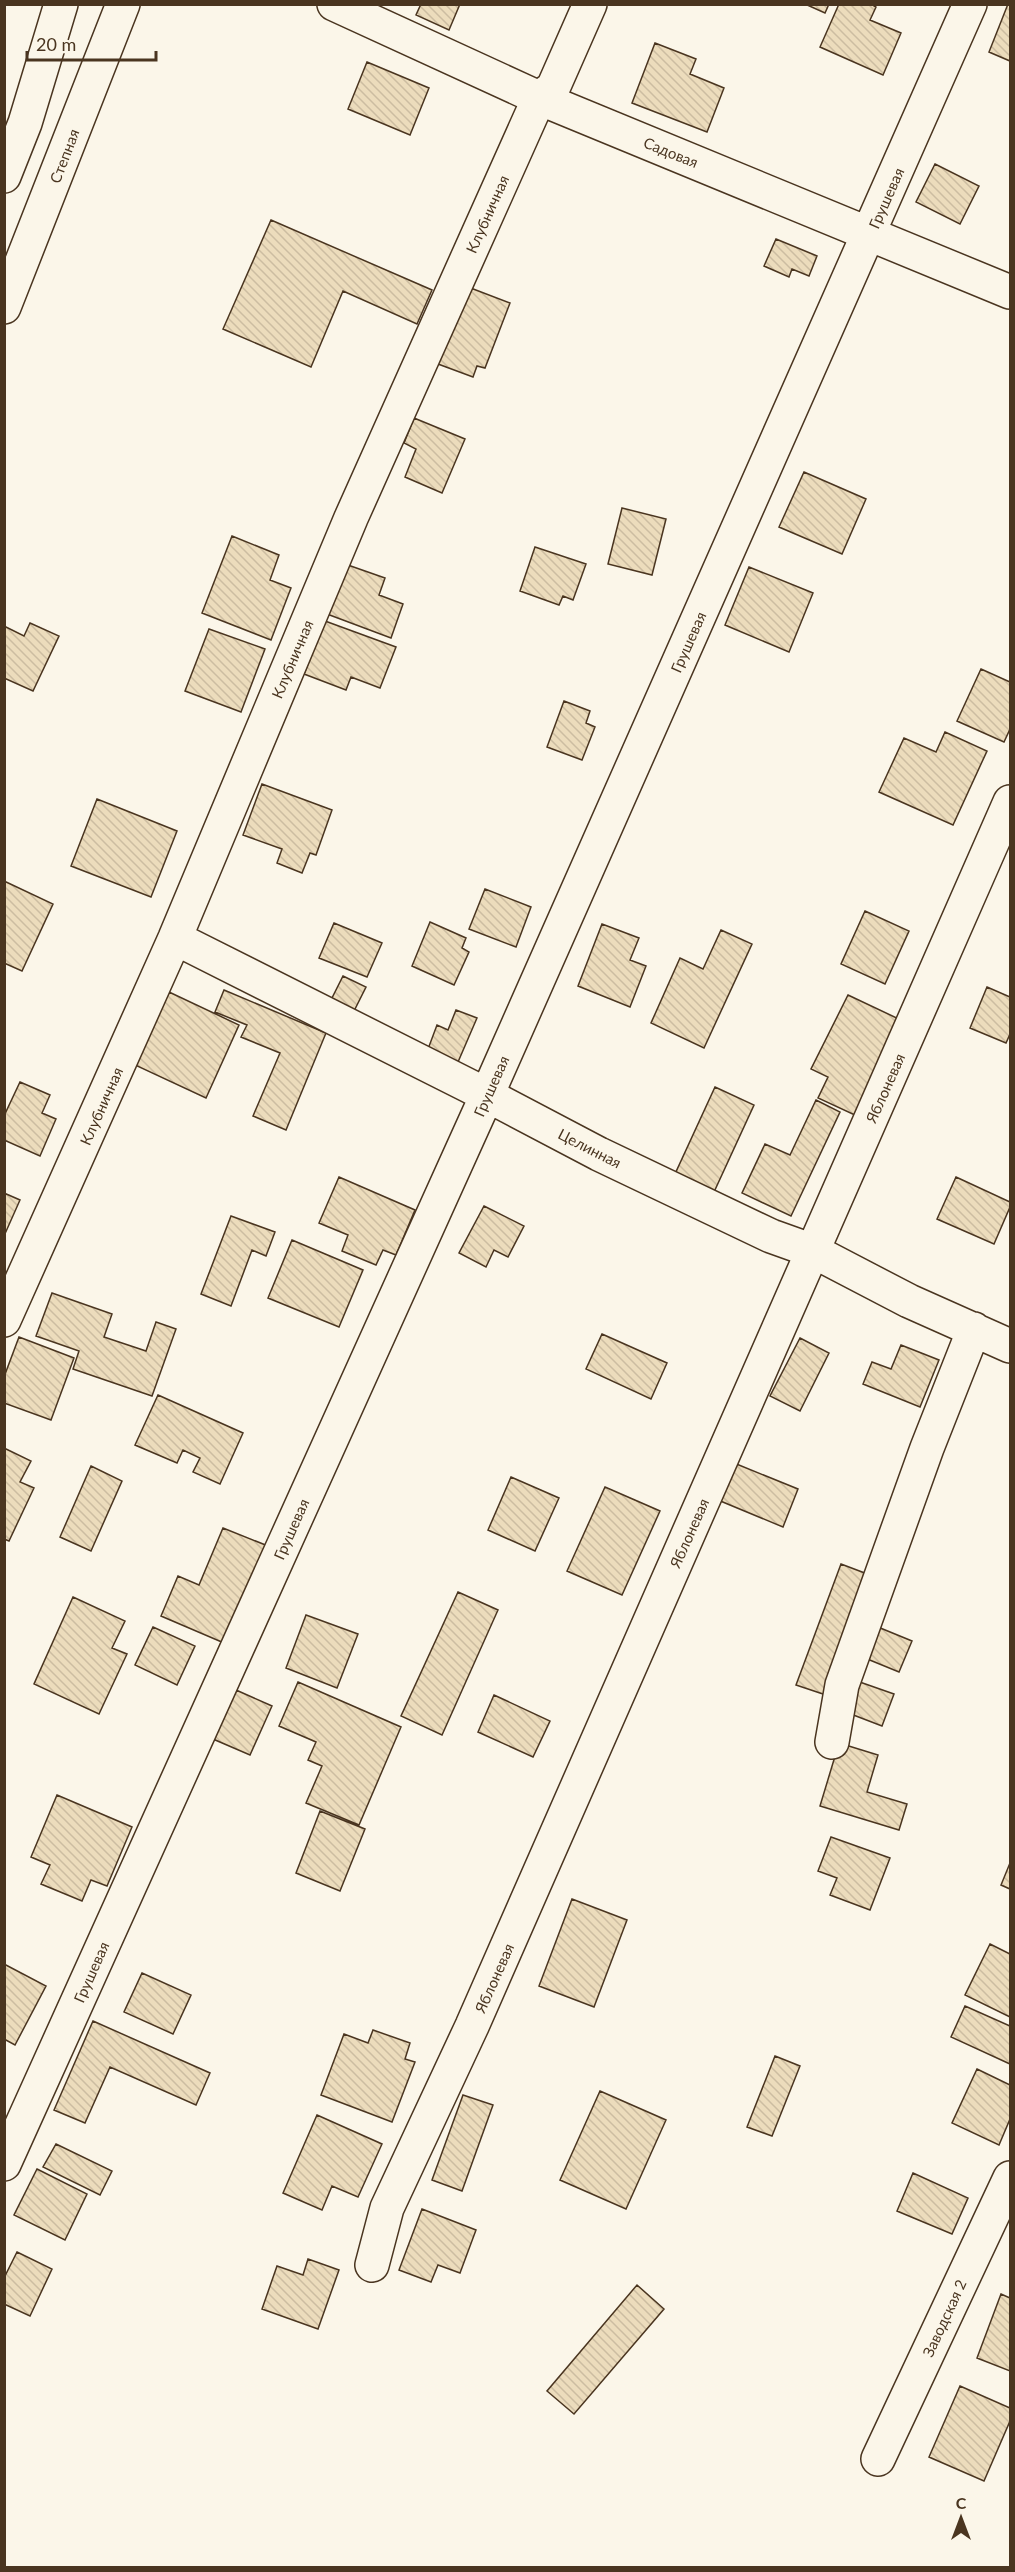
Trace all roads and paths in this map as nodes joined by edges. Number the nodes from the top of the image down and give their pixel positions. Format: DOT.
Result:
graph roads {
  1 [pos="61,4"];
  2 [pos="123,4"];
  3 [pos="334,4"];
  4 [pos="590,4"];
  5 [pos="970,4"];
  6 [pos="539,98"];
  7 [pos="4,176"];
  8 [pos="870,234"];
  9 [pos="1011,292"];
  10 [pos="4,307"];
  11 [pos="1011,802"];
  12 [pos="175,938"];
  13 [pos="487,1095"];
  14 [pos="813,1251"];
  15 [pos="4,1320"];
  16 [pos="974,1329"];
  17 [pos="1011,1346"];
  18 [pos="832,1742"];
  19 [pos="4,2164"];
  20 [pos="1011,2178"];
  21 [pos="372,2265"];
  22 [pos="878,2459"];
  1 -- 7 [label="street"];
  2 -- 10 [label="street, Степная"];
  3 -- 6 [label="street, Садовая"];
  4 -- 6 [label="street, Клубничная"];
  5 -- 8 [label="street, Грушевая"];
  6 -- 8 [label="street, Садовая"];
  6 -- 12 [label="street, Клубничная"];
  8 -- 9 [label="street, Садовая"];
  8 -- 13 [label="street, Грушевая"];
  11 -- 14 [label="street, Яблоневая"];
  12 -- 13 [label="street, Целинная"];
  12 -- 15 [label="street, Клубничная"];
  13 -- 14 [label="street, Целинная"];
  13 -- 19 [label="street, Грушевая"];
  14 -- 16 [label="street, Целинная"];
  14 -- 21 [label="street, Яблоневая"];
  16 -- 17 [label="street, Целинная"];
  16 -- 18 [label="street"];
  20 -- 22 [label="street, Заводская 2"];
}
